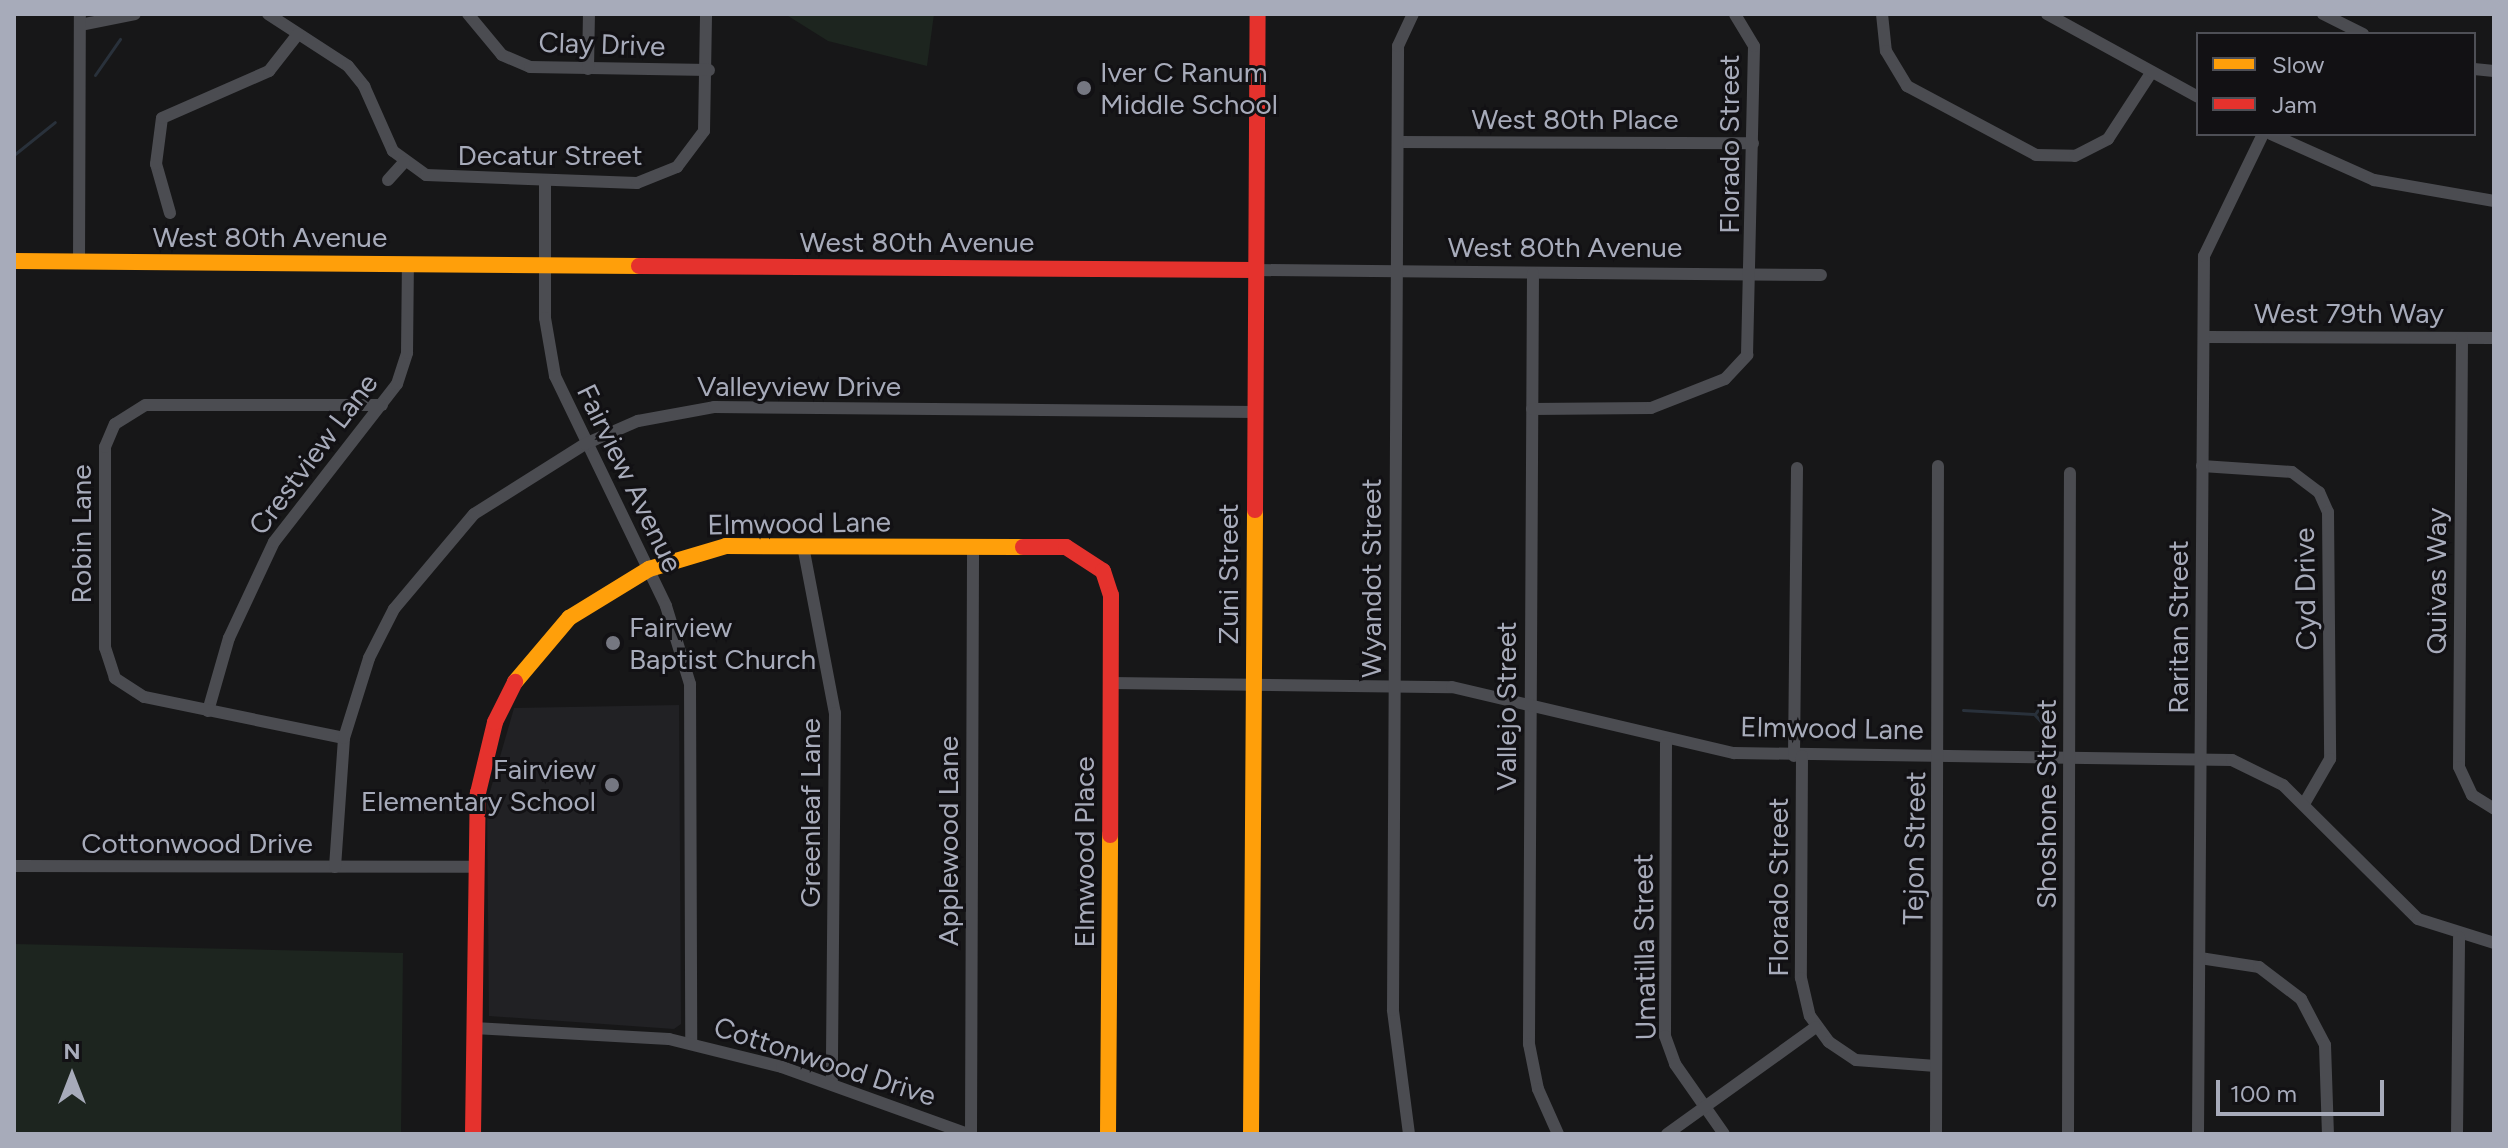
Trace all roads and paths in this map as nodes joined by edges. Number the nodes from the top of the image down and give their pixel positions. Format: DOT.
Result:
graph roads {
  1 [pos="135,14"];
  2 [pos="268,14"];
  3 [pos="468,14"];
  4 [pos="589,14"];
  5 [pos="706,14"];
  6 [pos="1258,14"];
  7 [pos="1882,14"];
  8 [pos="2047,14"];
  9 [pos="2323,14"];
  10 [pos="1737,16"];
  11 [pos="1409,18"];
  12 [pos="80,19"];
  13 [pos="2359,32"];
  14 [pos="298,34"];
  15 [pos="588,69"];
  16 [pos="709,70"];
  17 [pos="2151,73"];
  18 [pos="2196,96"];
  19 [pos="2262,136"];
  20 [pos="2275,136"];
  21 [pos="1398,142"];
  22 [pos="1753,143"];
  23 [pos="404,162"];
  24 [pos="388,180"];
  25 [pos="545,181"];
  26 [pos="2494,201"];
  27 [pos="170,213"];
  28 [pos="14,261"];
  29 [pos="79,262"];
  30 [pos="408,264"];
  31 [pos="545,265"];
  32 [pos="1256,270"];
  33 [pos="1396,272"];
  34 [pos="1533,273"];
  35 [pos="1753,274"];
  36 [pos="1821,275"];
  37 [pos="2204,337"];
  38 [pos="2462,338"];
  39 [pos="2494,338"];
  40 [pos="382,405"];
  41 [pos="1532,409"];
  42 [pos="1255,412"];
  43 [pos="585,444"];
  44 [pos="1938,466"];
  45 [pos="2202,466"];
  46 [pos="1797,468"];
  47 [pos="2070,473"];
  48 [pos="803,546"];
  49 [pos="973,548"];
  50 [pos="649,569"];
  51 [pos="1103,571"];
  52 [pos="1111,683"];
  53 [pos="1254,684"];
  54 [pos="1394,685"];
  55 [pos="1530,700"];
  56 [pos="208,711"];
  57 [pos="344,738"];
  58 [pos="1666,743"];
  59 [pos="1798,756"];
  60 [pos="1939,756"];
  61 [pos="2070,757"];
  62 [pos="2201,758"];
  63 [pos="2304,804"];
  64 [pos="2494,809"];
  65 [pos="14,866"];
  66 [pos="335,867"];
  67 [pos="476,867"];
  68 [pos="2459,937"];
  69 [pos="2494,943"];
  70 [pos="2200,958"];
  71 [pos="1816,1027"];
  72 [pos="474,1028"];
  73 [pos="691,1044"];
  74 [pos="1936,1066"];
  75 [pos="832,1083"];
  76 [pos="1705,1107"];
  77 [pos="473,1134"];
  78 [pos="970,1134"];
  79 [pos="1108,1134"];
  80 [pos="1251,1134"];
  81 [pos="1409,1134"];
  82 [pos="1558,1134"];
  83 [pos="1667,1134"];
  84 [pos="1724,1134"];
  85 [pos="1936,1134"];
  86 [pos="2068,1134"];
  87 [pos="2198,1134"];
  88 [pos="2328,1134"];
  89 [pos="2457,1134"];
  1 -- 12 [label="street"];
  2 -- 14 [label="street"];
  3 -- 15 [label="street, Clay Drive"];
  4 -- 15 [label="street"];
  5 -- 16 [label="street"];
  6 -- 32 [label="street, Zuni Street"];
  7 -- 17 [label="street"];
  8 -- 17 [label="street"];
  9 -- 13 [label="street"];
  10 -- 22 [label="street, Florado Street"];
  11 -- 21 [label="street, Wyandot Street"];
  12 -- 29 [label="street"];
  14 -- 23 [label="street"];
  14 -- 27 [label="street"];
  15 -- 16 [label="street, Clay Drive"];
  16 -- 25 [label="street, Decatur Street"];
  17 -- 18 [label="street"];
  19 -- 37 [label="street, Raritan Street"];
  20 -- 26 [label="street"];
  21 -- 22 [label="street, West 80th Place"];
  21 -- 33 [label="street, Wyandot Street"];
  22 -- 35 [label="street, Florado Street"];
  23 -- 24 [label="street"];
  23 -- 25 [label="street, Decatur Street"];
  25 -- 31 [label="street, Fairview Avenue"];
  28 -- 29 [label="street, West 80th Avenue"];
  29 -- 30 [label="street, West 80th Avenue"];
  30 -- 31 [label="street, West 80th Avenue"];
  30 -- 40 [label="street, Crestview Lane"];
  31 -- 32 [label="street, West 80th Avenue"];
  31 -- 43 [label="street, Fairview Avenue"];
  32 -- 33 [label="street, West 80th Avenue"];
  32 -- 42 [label="street, Zuni Street"];
  33 -- 34 [label="street, West 80th Avenue"];
  33 -- 54 [label="street, Wyandot Street"];
  34 -- 35 [label="street, West 80th Avenue"];
  34 -- 41 [label="street, Vallejo Street"];
  35 -- 36 [label="street, West 80th Avenue"];
  35 -- 41 [label="street"];
  37 -- 38 [label="street, West 79th Way"];
  37 -- 45 [label="street, Raritan Street"];
  38 -- 39 [label="street, West 79th Way"];
  38 -- 64 [label="street, Quivas Way"];
  40 -- 56 [label="street, Crestview Lane"];
  40 -- 56 [label="street, Robin Lane"];
  41 -- 55 [label="street, Vallejo Street"];
  42 -- 43 [label="street, Valleyview Drive"];
  42 -- 53 [label="street, Zuni Street"];
  43 -- 50 [label="street, Fairview Avenue"];
  43 -- 57 [label="street, Valleyview Drive"];
  44 -- 60 [label="street, Tejon Street"];
  45 -- 62 [label="street, Raritan Street"];
  45 -- 63 [label="street, Cyd Drive"];
  46 -- 59 [label="street, Florado Street"];
  47 -- 61 [label="street, Shoshone Street"];
  48 -- 49 [label="street, Elmwood Lane"];
  48 -- 50 [label="street, Elmwood Lane"];
  48 -- 75 [label="street, Greenleaf Lane"];
  49 -- 51 [label="street, Elmwood Lane"];
  49 -- 78 [label="street, Applewood Lane"];
  50 -- 67 [label="street, Elmwood Lane"];
  50 -- 73 [label="street, Fairview Avenue"];
  51 -- 52 [label="street, Elmwood Place"];
  52 -- 53 [label="street, Elmwood Lane"];
  52 -- 79 [label="street, Elmwood Place"];
  53 -- 54 [label="street, Elmwood Lane"];
  53 -- 80 [label="street, Zuni Street"];
  54 -- 55 [label="street, Elmwood Lane"];
  54 -- 81 [label="street, Wyandot Street"];
  55 -- 58 [label="street, Elmwood Lane"];
  55 -- 82 [label="street, Vallejo Street"];
  56 -- 57 [label="street, Robin Lane"];
  57 -- 66 [label="street, Valleyview Drive"];
  58 -- 59 [label="street, Elmwood Lane"];
  58 -- 76 [label="street, Umatilla Street"];
  59 -- 60 [label="street, Elmwood Lane"];
  59 -- 71 [label="street, Florado Street"];
  60 -- 61 [label="street, Elmwood Lane"];
  60 -- 74 [label="street, Tejon Street"];
  61 -- 62 [label="street, Elmwood Lane"];
  61 -- 86 [label="street, Shoshone Street"];
  62 -- 63 [label="street, Elmwood Lane"];
  62 -- 70 [label="street, Raritan Street"];
  63 -- 68 [label="street, Elmwood Lane"];
  65 -- 66 [label="street, Cottonwood Drive"];
  66 -- 67 [label="street, Cottonwood Drive"];
  67 -- 72 [label="street, Elmwood Lane"];
  68 -- 69 [label="street, Elmwood Lane"];
  68 -- 89 [label="street"];
  70 -- 87 [label="street, Raritan Street"];
  70 -- 88 [label="street"];
  71 -- 74 [label="street"];
  71 -- 76 [label="street"];
  72 -- 73 [label="street, Cottonwood Drive"];
  72 -- 77 [label="street, Elmwood Lane"];
  73 -- 75 [label="street, Cottonwood Drive"];
  74 -- 85 [label="street, Tejon Street"];
  75 -- 78 [label="street, Cottonwood Drive"];
  76 -- 83 [label="street"];
  76 -- 84 [label="street, Umatilla Street"];
}
